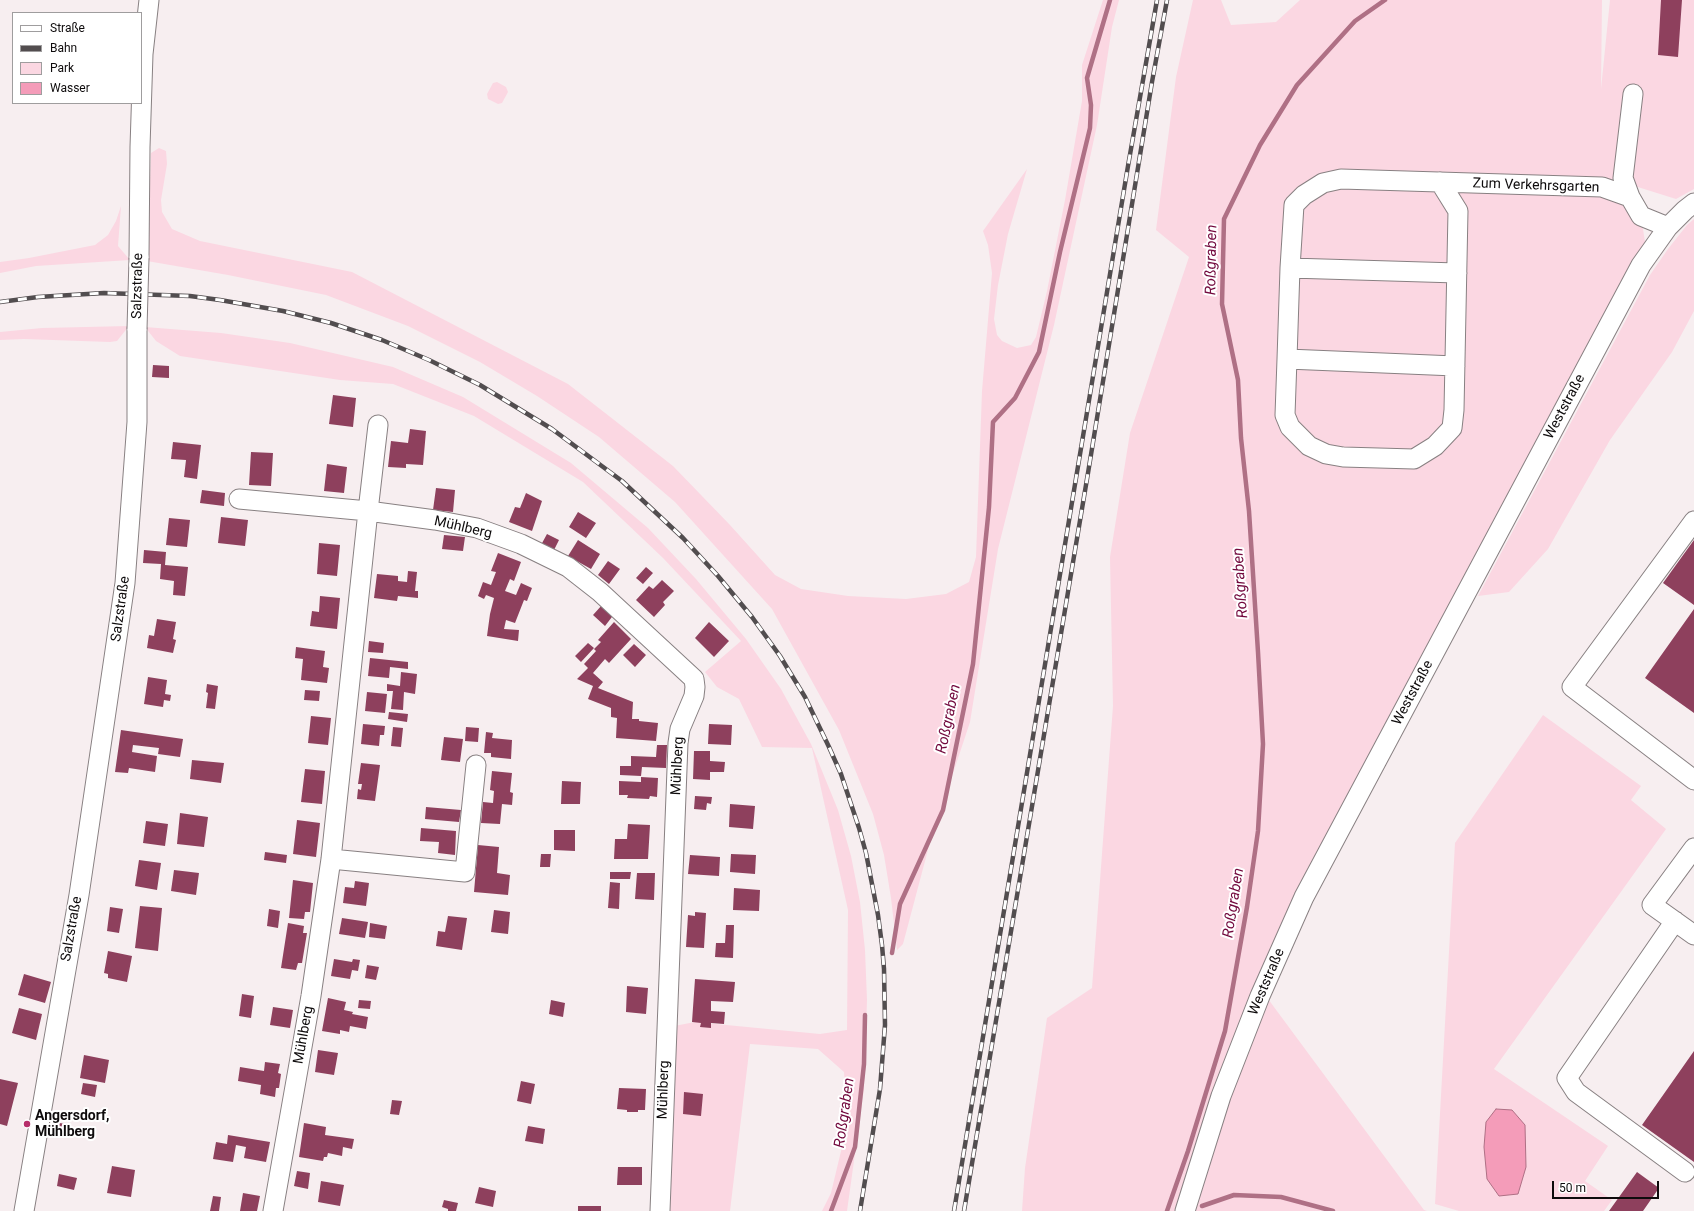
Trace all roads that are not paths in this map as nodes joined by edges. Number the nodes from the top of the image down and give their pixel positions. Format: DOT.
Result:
graph roads {
  1 [pos="148,0"];
  2 [pos="142,85"];
  3 [pos="1633,94"];
  4 [pos="142,104"];
  5 [pos="1440,182"];
  6 [pos="1630,197"];
  7 [pos="1694,203"];
  8 [pos="1668,227"];
  9 [pos="1290,268"];
  10 [pos="1457,273"];
  11 [pos="1287,359"];
  12 [pos="1455,366"];
  13 [pos="378,425"];
  14 [pos="239,499"];
  15 [pos="368,512"];
  16 [pos="1694,521"];
  17 [pos="476,765"];
  18 [pos="1694,780"];
  19 [pos="1694,848"];
  20 [pos="331,859"];
  21 [pos="1675,921"];
  22 [pos="1694,935"];
  23 [pos="1685,1172"];
  24 [pos="24,1211"];
  25 [pos="273,1211"];
  26 [pos="660,1211"];
  27 [pos="1185,1211"];
  1 -- 2 [label="street, Salzstraße, bridge"];
  3 -- 6 [label="street"];
  4 -- 24 [label="street, Salzstraße, bridge"];
  5 -- 6 [label="street, Zum Verkehrsgarten"];
  5 -- 9 [label="street, Zum Verkehrsgarten"];
  5 -- 10 [label="street, Zum Verkehrsgarten"];
  6 -- 8 [label="street"];
  7 -- 8 [label="street, Weststraße"];
  8 -- 27 [label="street, Weststraße"];
  9 -- 10 [label="street"];
  9 -- 11 [label="street, Zum Verkehrsgarten"];
  10 -- 12 [label="street, Zum Verkehrsgarten"];
  11 -- 12 [label="street"];
  11 -- 12 [label="street, Zum Verkehrsgarten"];
  13 -- 15 [label="street, Mühlberg"];
  14 -- 15 [label="street, Mühlberg"];
  15 -- 20 [label="street, Mühlberg"];
  15 -- 26 [label="street, Mühlberg"];
  16 -- 18 [label="street"];
  17 -- 20 [label="street"];
  19 -- 21 [label="street"];
  20 -- 25 [label="street, Mühlberg"];
  21 -- 22 [label="street"];
  21 -- 23 [label="street"];
}
